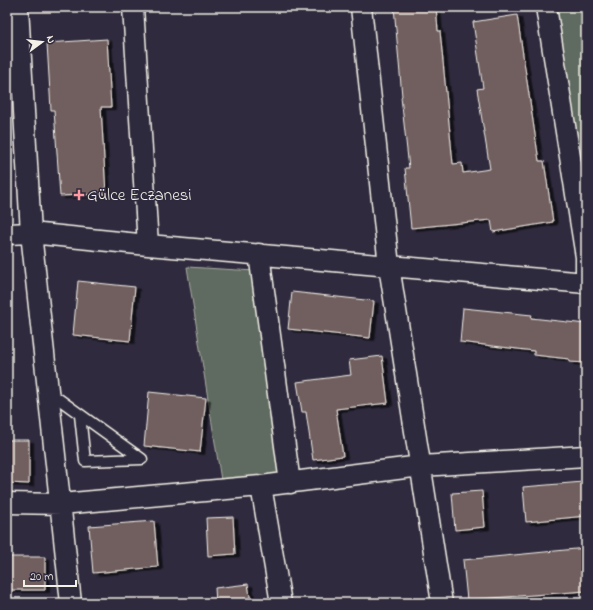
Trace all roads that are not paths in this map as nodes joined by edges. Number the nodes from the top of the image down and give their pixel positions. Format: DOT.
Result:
graph roads {
  1 [pos="18,7"];
  2 [pos="133,7"];
  3 [pos="362,7"];
  4 [pos="546,7"];
  5 [pos="14,60"];
  6 [pos="31,233"];
  7 [pos="7,234"];
  8 [pos="148,245"];
  9 [pos="258,254"];
  10 [pos="389,266"];
  11 [pos="586,283"];
  12 [pos="49,392"];
  13 [pos="80,415"];
  14 [pos="586,456"];
  15 [pos="421,466"];
  16 [pos="290,483"];
  17 [pos="261,486"];
  18 [pos="7,503"];
  19 [pos="61,504"];
  20 [pos="71,603"];
  21 [pos="281,603"];
  22 [pos="442,603"];
  1 -- 5 [label="street"];
  2 -- 8 [label="street"];
  3 -- 10 [label="street"];
  4 -- 11 [label="street"];
  5 -- 6 [label="street"];
  6 -- 7 [label="street"];
  6 -- 8 [label="street"];
  6 -- 12 [label="street"];
  8 -- 9 [label="street"];
  9 -- 10 [label="street"];
  9 -- 16 [label="street"];
  10 -- 11 [label="street"];
  10 -- 15 [label="street"];
  12 -- 13 [label="lane"];
  12 -- 19 [label="street"];
  13 -- 13 [label="lane"];
  14 -- 15 [label="street"];
  15 -- 16 [label="street"];
  15 -- 22 [label="street"];
  16 -- 17 [label="street"];
  17 -- 19 [label="street"];
  17 -- 21 [label="street"];
  18 -- 19 [label="street"];
  19 -- 20 [label="street"];
}
